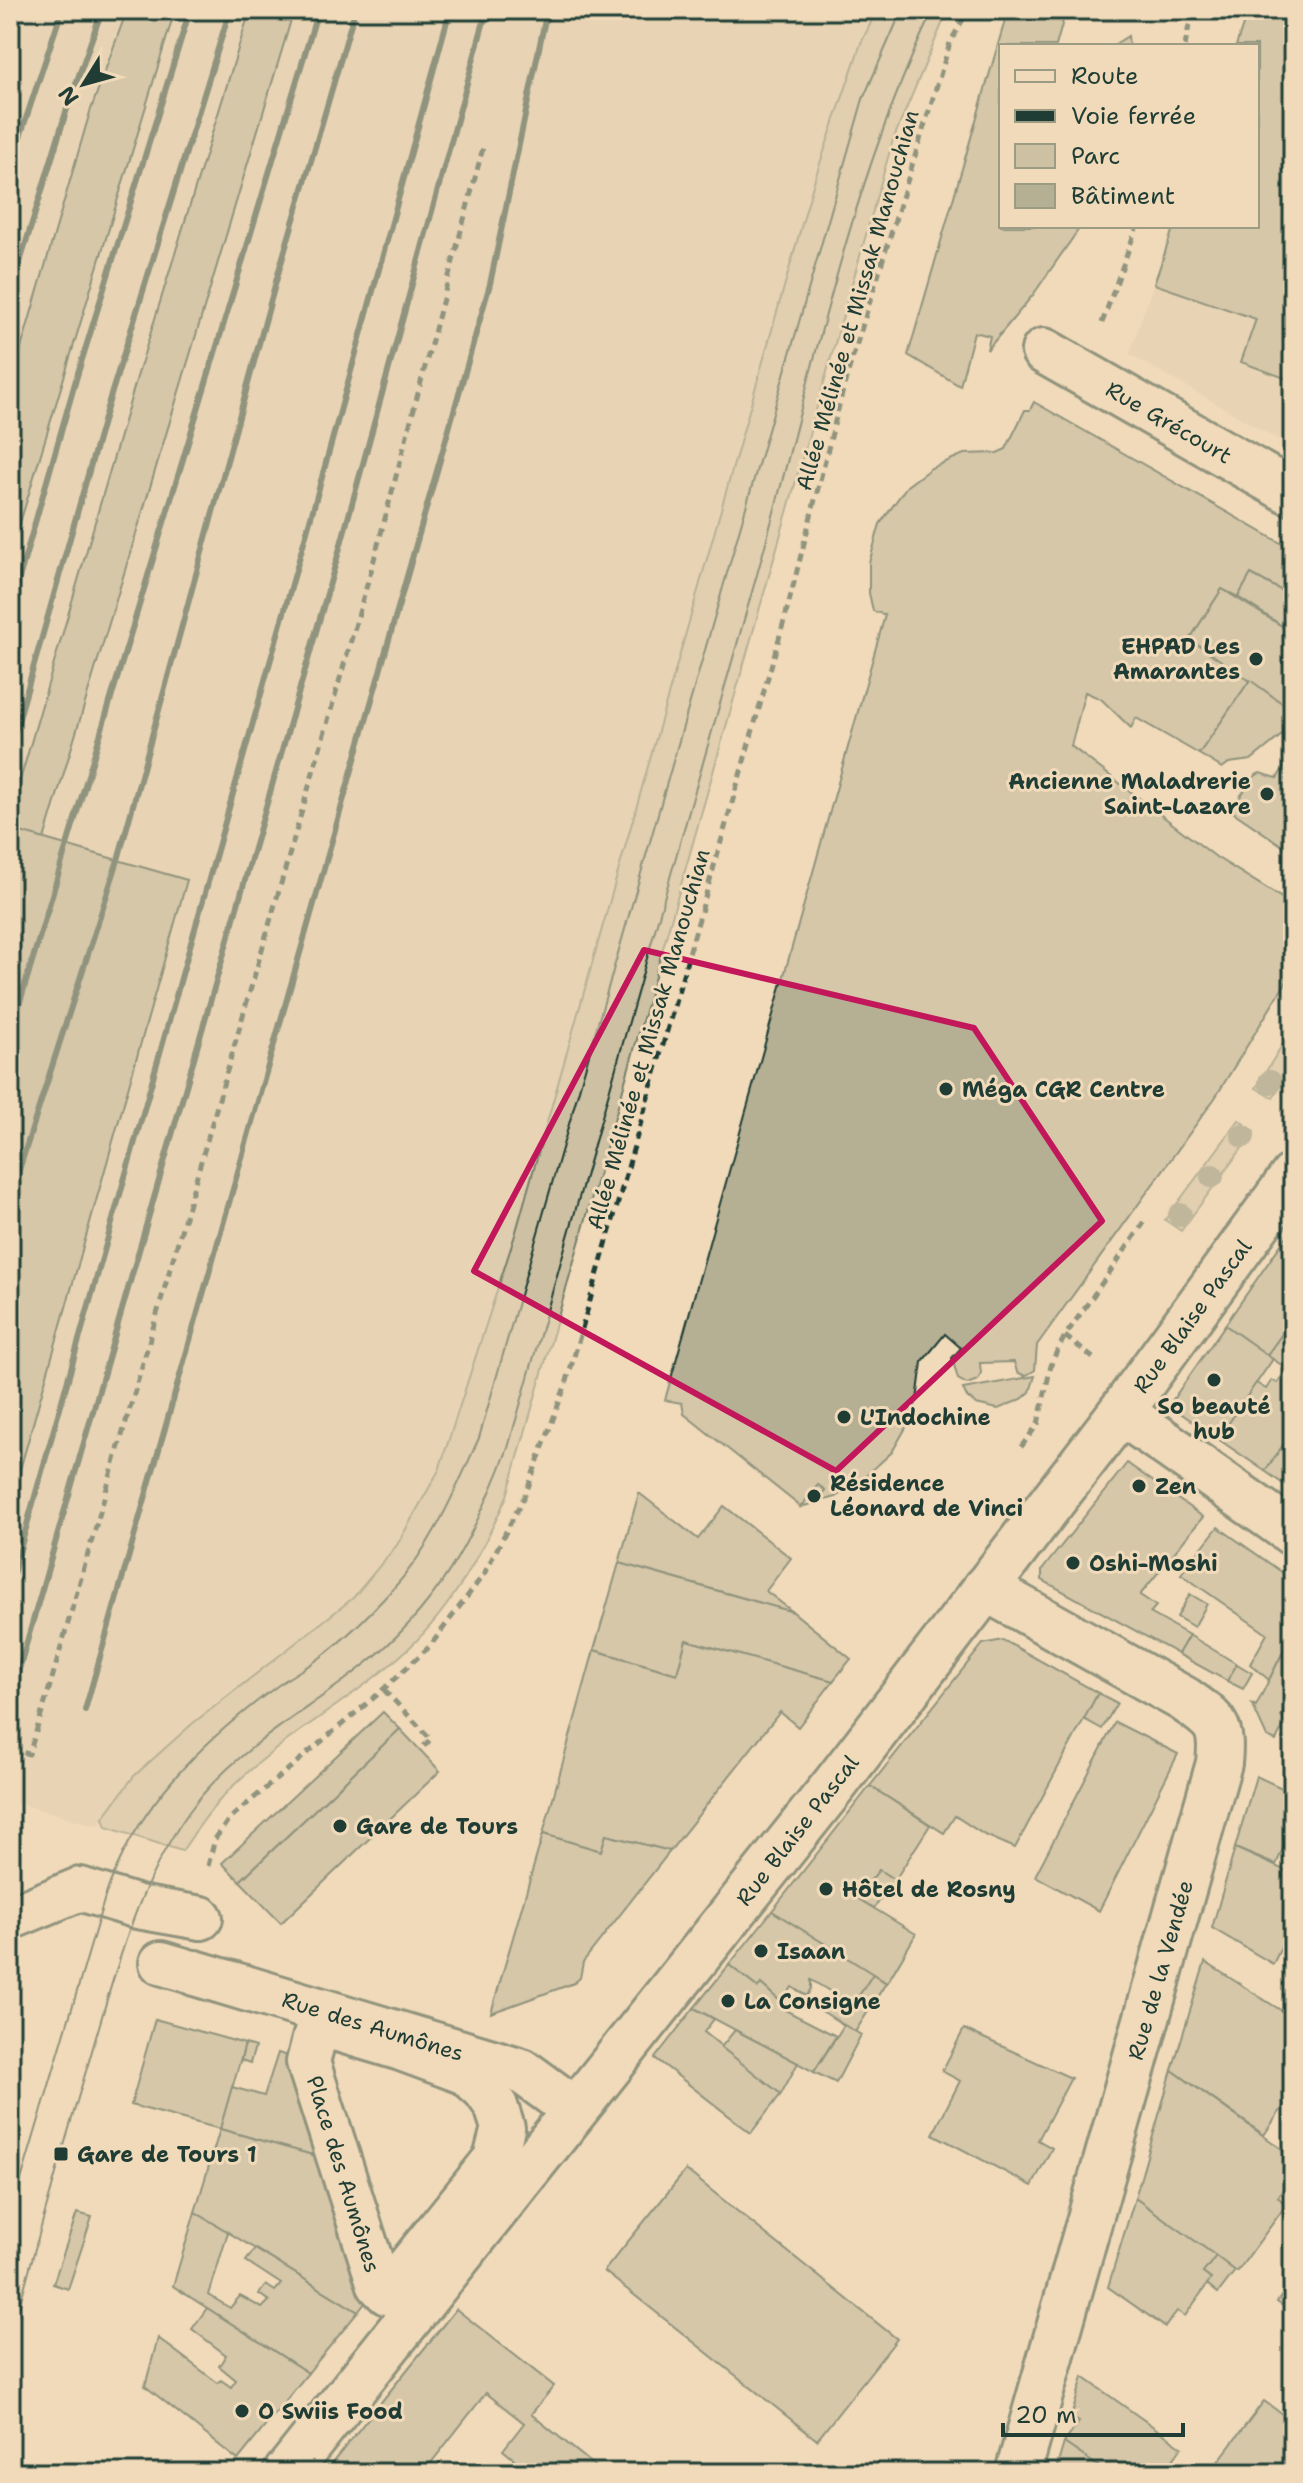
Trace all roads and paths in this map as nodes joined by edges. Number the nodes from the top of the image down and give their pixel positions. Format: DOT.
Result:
graph roads {
  1 [pos="18,10"];
  2 [pos="968,10"];
  3 [pos="1192,10"];
  4 [pos="10,34"];
  5 [pos="1185,44"];
  6 [pos="484,144"];
  7 [pos="1136,228"];
  8 [pos="1044,351"];
  9 [pos="1084,373"];
  10 [pos="1293,493"];
  11 [pos="1293,1176"];
  12 [pos="1146,1220"];
  13 [pos="1065,1336"];
  14 [pos="1093,1358"];
  15 [pos="1121,1412"];
  16 [pos="1038,1424"];
  17 [pos="1293,1533"];
  18 [pos="985,1588"];
  19 [pos="384,1690"];
  20 [pos="10,1749"];
  21 [pos="420,1750"];
  22 [pos="10,1918"];
  23 [pos="201,1918"];
  24 [pos="178,1968"];
  25 [pos="574,2109"];
  26 [pos="379,2285"];
  27 [pos="286,2473"];
  28 [pos="1018,2473"];
  1 -- 4 [label="path"];
  2 -- 19 [label="path, Allée Mélinée et Missak Manouchian"];
  3 -- 5 [label="path"];
  6 -- 20 [label="path"];
  7 -- 9 [label="path"];
  8 -- 9 [label="street, Rue Grécourt"];
  9 -- 10 [label="street, Rue Grécourt"];
  11 -- 15 [label="street, Rue Blaise Pascal"];
  12 -- 13 [label="path"];
  13 -- 14 [label="path"];
  13 -- 16 [label="path"];
  15 -- 17 [label="street"];
  15 -- 18 [label="street, Rue Blaise Pascal"];
  18 -- 25 [label="street, Rue Blaise Pascal"];
  18 -- 28 [label="street, Rue de la Vendée"];
  19 -- 21 [label="path"];
  19 -- 23 [label="path, Allée Mélinée et Missak Manouchian"];
  22 -- 23 [label="street"];
  24 -- 25 [label="street, Rue des Aumônes"];
  25 -- 27 [label="street, Rue Blaise Pascal"];
  26 -- 26 [label="street, Place des Aumônes"];
}
